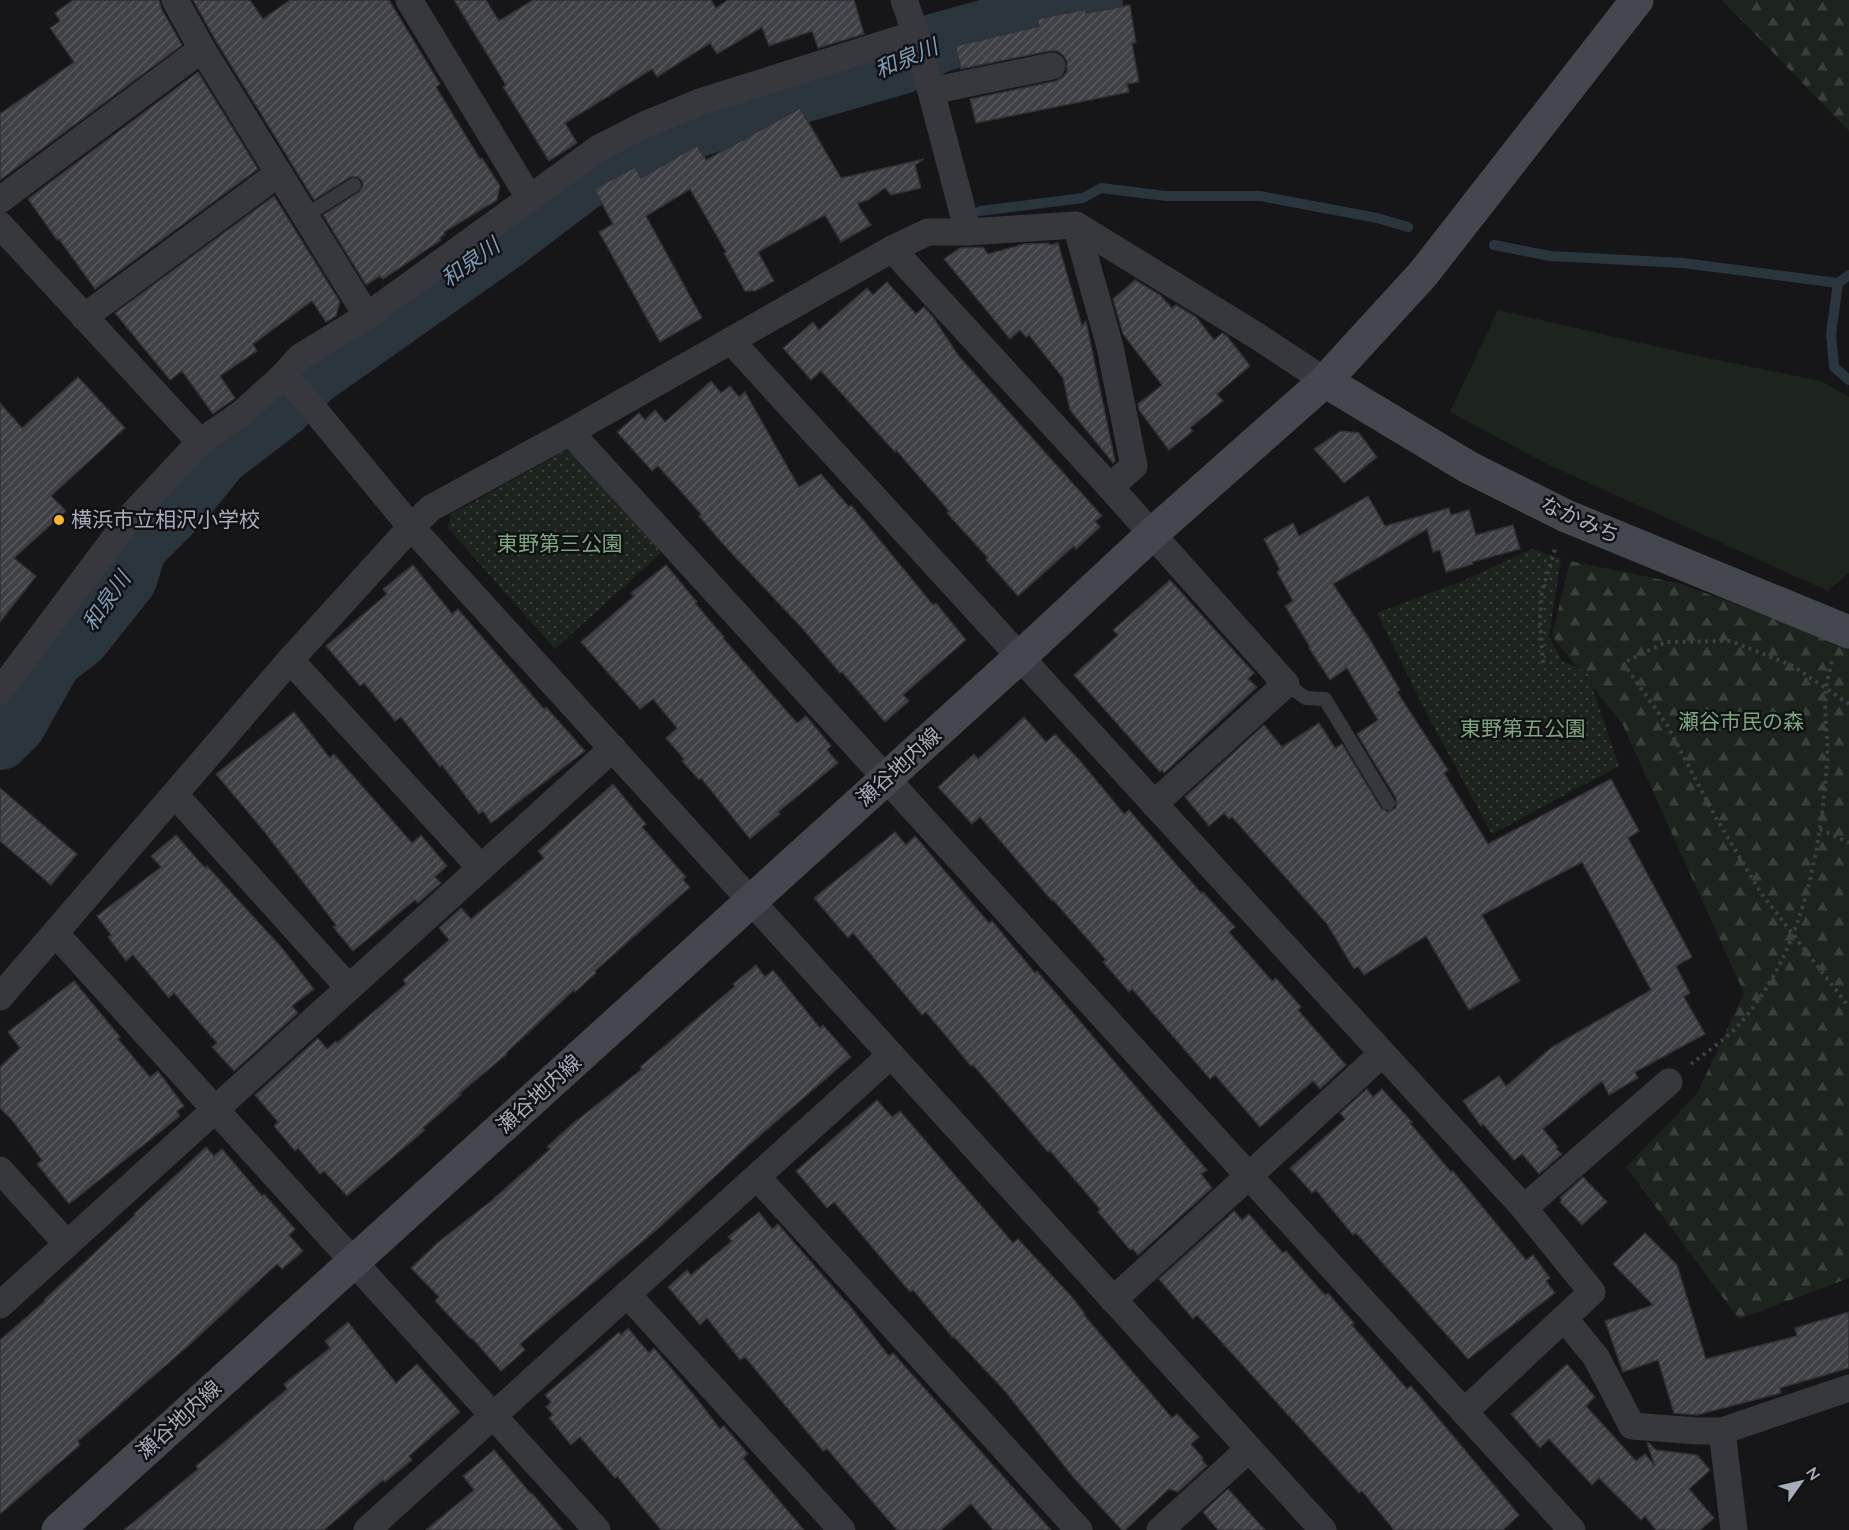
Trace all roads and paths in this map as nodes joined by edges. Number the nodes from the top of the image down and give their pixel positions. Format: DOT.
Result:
graph roads {
  1 [pos="174,0"];
  2 [pos="409,0"];
  3 [pos="884,0"];
  4 [pos="1638,0"];
  5 [pos="910,16"];
  6 [pos="202,49"];
  7 [pos="1052,66"];
  8 [pos="931,91"];
  9 [pos="279,173"];
  10 [pos="354,185"];
  11 [pos="530,199"];
  12 [pos="0,200"];
  13 [pos="305,216"];
  14 [pos="0,225"];
  15 [pos="1076,225"];
  16 [pos="968,232"];
  17 [pos="892,249"];
  18 [pos="367,316"];
  19 [pos="84,317"];
  20 [pos="731,341"];
  21 [pos="1325,381"];
  22 [pos="292,386"];
  23 [pos="570,432"];
  24 [pos="200,442"];
  25 [pos="1110,487"];
  26 [pos="1566,516"];
  27 [pos="411,526"];
  28 [pos="1152,534"];
  29 [pos="1845,630"];
  30 [pos="1020,657"];
  31 [pos="290,660"];
  32 [pos="1543,663"];
  33 [pos="1286,684"];
  34 [pos="1826,688"];
  35 [pos="0,691"];
  36 [pos="1849,704"];
  37 [pos="613,748"];
  38 [pos="886,778"];
  39 [pos="175,795"];
  40 [pos="1388,803"];
  41 [pos="1154,804"];
  42 [pos="1820,830"];
  43 [pos="1849,843"];
  44 [pos="481,868"];
  45 [pos="752,901"];
  46 [pos="55,933"];
  47 [pos="1793,934"];
  48 [pos="349,988"];
  49 [pos="0,997"];
  50 [pos="1849,1007"];
  51 [pos="1382,1054"];
  52 [pos="891,1055"];
  53 [pos="1669,1082"];
  54 [pos="216,1109"];
  55 [pos="0,1170"];
  56 [pos="757,1176"];
  57 [pos="1249,1176"];
  58 [pos="1524,1208"];
  59 [pos="68,1244"];
  60 [pos="354,1262"];
  61 [pos="627,1294"];
  62 [pos="1113,1300"];
  63 [pos="0,1305"];
  64 [pos="1564,1318"];
  65 [pos="1849,1388"];
  66 [pos="1464,1412"];
  67 [pos="494,1416"];
  68 [pos="1722,1431"];
  69 [pos="1250,1449"];
  70 [pos="1559,1526"];
  71 [pos="58,1530"];
  72 [pos="367,1530"];
  73 [pos="597,1530"];
  74 [pos="842,1530"];
  75 [pos="1079,1530"];
  76 [pos="1160,1530"];
  77 [pos="1323,1530"];
  78 [pos="1734,1530"];
  1 -- 6 [label="street"];
  2 -- 11 [label="street"];
  3 -- 5 [label="street"];
  4 -- 21 [label="street, 瀬谷地内線"];
  5 -- 8 [label="street"];
  5 -- 11 [label="street"];
  6 -- 9 [label="street"];
  6 -- 12 [label="street"];
  7 -- 8 [label="street"];
  8 -- 16 [label="street"];
  9 -- 13 [label="street"];
  9 -- 19 [label="street"];
  10 -- 13 [label="lane"];
  11 -- 18 [label="street"];
  13 -- 18 [label="street"];
  14 -- 19 [label="street"];
  15 -- 16 [label="street"];
  15 -- 21 [label="street"];
  15 -- 25 [label="street"];
  16 -- 17 [label="street"];
  17 -- 20 [label="street"];
  17 -- 25 [label="street"];
  18 -- 22 [label="street"];
  19 -- 24 [label="street"];
  20 -- 23 [label="street"];
  20 -- 30 [label="street"];
  21 -- 26 [label="street, なかみち"];
  21 -- 28 [label="street, 瀬谷地内線"];
  22 -- 24 [label="street"];
  22 -- 27 [label="street"];
  23 -- 27 [label="street"];
  23 -- 38 [label="street"];
  24 -- 35 [label="street"];
  25 -- 28 [label="street"];
  26 -- 29 [label="street, なかみち"];
  26 -- 32 [label="path"];
  27 -- 31 [label="street"];
  27 -- 37 [label="street"];
  28 -- 30 [label="street, 瀬谷地内線"];
  28 -- 33 [label="street"];
  29 -- 34 [label="path"];
  30 -- 38 [label="street, 瀬谷地内線"];
  30 -- 41 [label="street"];
  31 -- 39 [label="street"];
  31 -- 44 [label="street"];
  33 -- 40 [label="lane"];
  33 -- 41 [label="street"];
  34 -- 36 [label="path"];
  34 -- 42 [label="path"];
  34 -- 47 [label="path"];
  37 -- 44 [label="street"];
  37 -- 45 [label="street"];
  38 -- 45 [label="street, 瀬谷地内線"];
  38 -- 57 [label="street"];
  39 -- 46 [label="street"];
  39 -- 48 [label="street"];
  41 -- 51 [label="street"];
  42 -- 43 [label="path"];
  42 -- 47 [label="path"];
  44 -- 48 [label="street"];
  45 -- 52 [label="street"];
  45 -- 60 [label="street, 瀬谷地内線"];
  46 -- 49 [label="street"];
  46 -- 54 [label="street"];
  47 -- 50 [label="path"];
  47 -- 53 [label="path"];
  48 -- 54 [label="street"];
  51 -- 57 [label="street"];
  51 -- 58 [label="street"];
  52 -- 56 [label="street"];
  52 -- 62 [label="street"];
  53 -- 58 [label="street"];
  54 -- 59 [label="street"];
  54 -- 60 [label="street"];
  55 -- 59 [label="street"];
  56 -- 61 [label="street"];
  56 -- 75 [label="street"];
  57 -- 62 [label="street"];
  57 -- 66 [label="street"];
  58 -- 64 [label="street"];
  59 -- 63 [label="street"];
  60 -- 67 [label="street"];
  60 -- 71 [label="street, 瀬谷地内線"];
  61 -- 67 [label="street"];
  61 -- 74 [label="street"];
  62 -- 69 [label="street"];
  64 -- 66 [label="street"];
  64 -- 68 [label="street"];
  65 -- 68 [label="street"];
  66 -- 70 [label="street"];
  67 -- 72 [label="street"];
  67 -- 73 [label="street"];
  68 -- 78 [label="street"];
  69 -- 76 [label="street"];
  69 -- 77 [label="street"];
}
